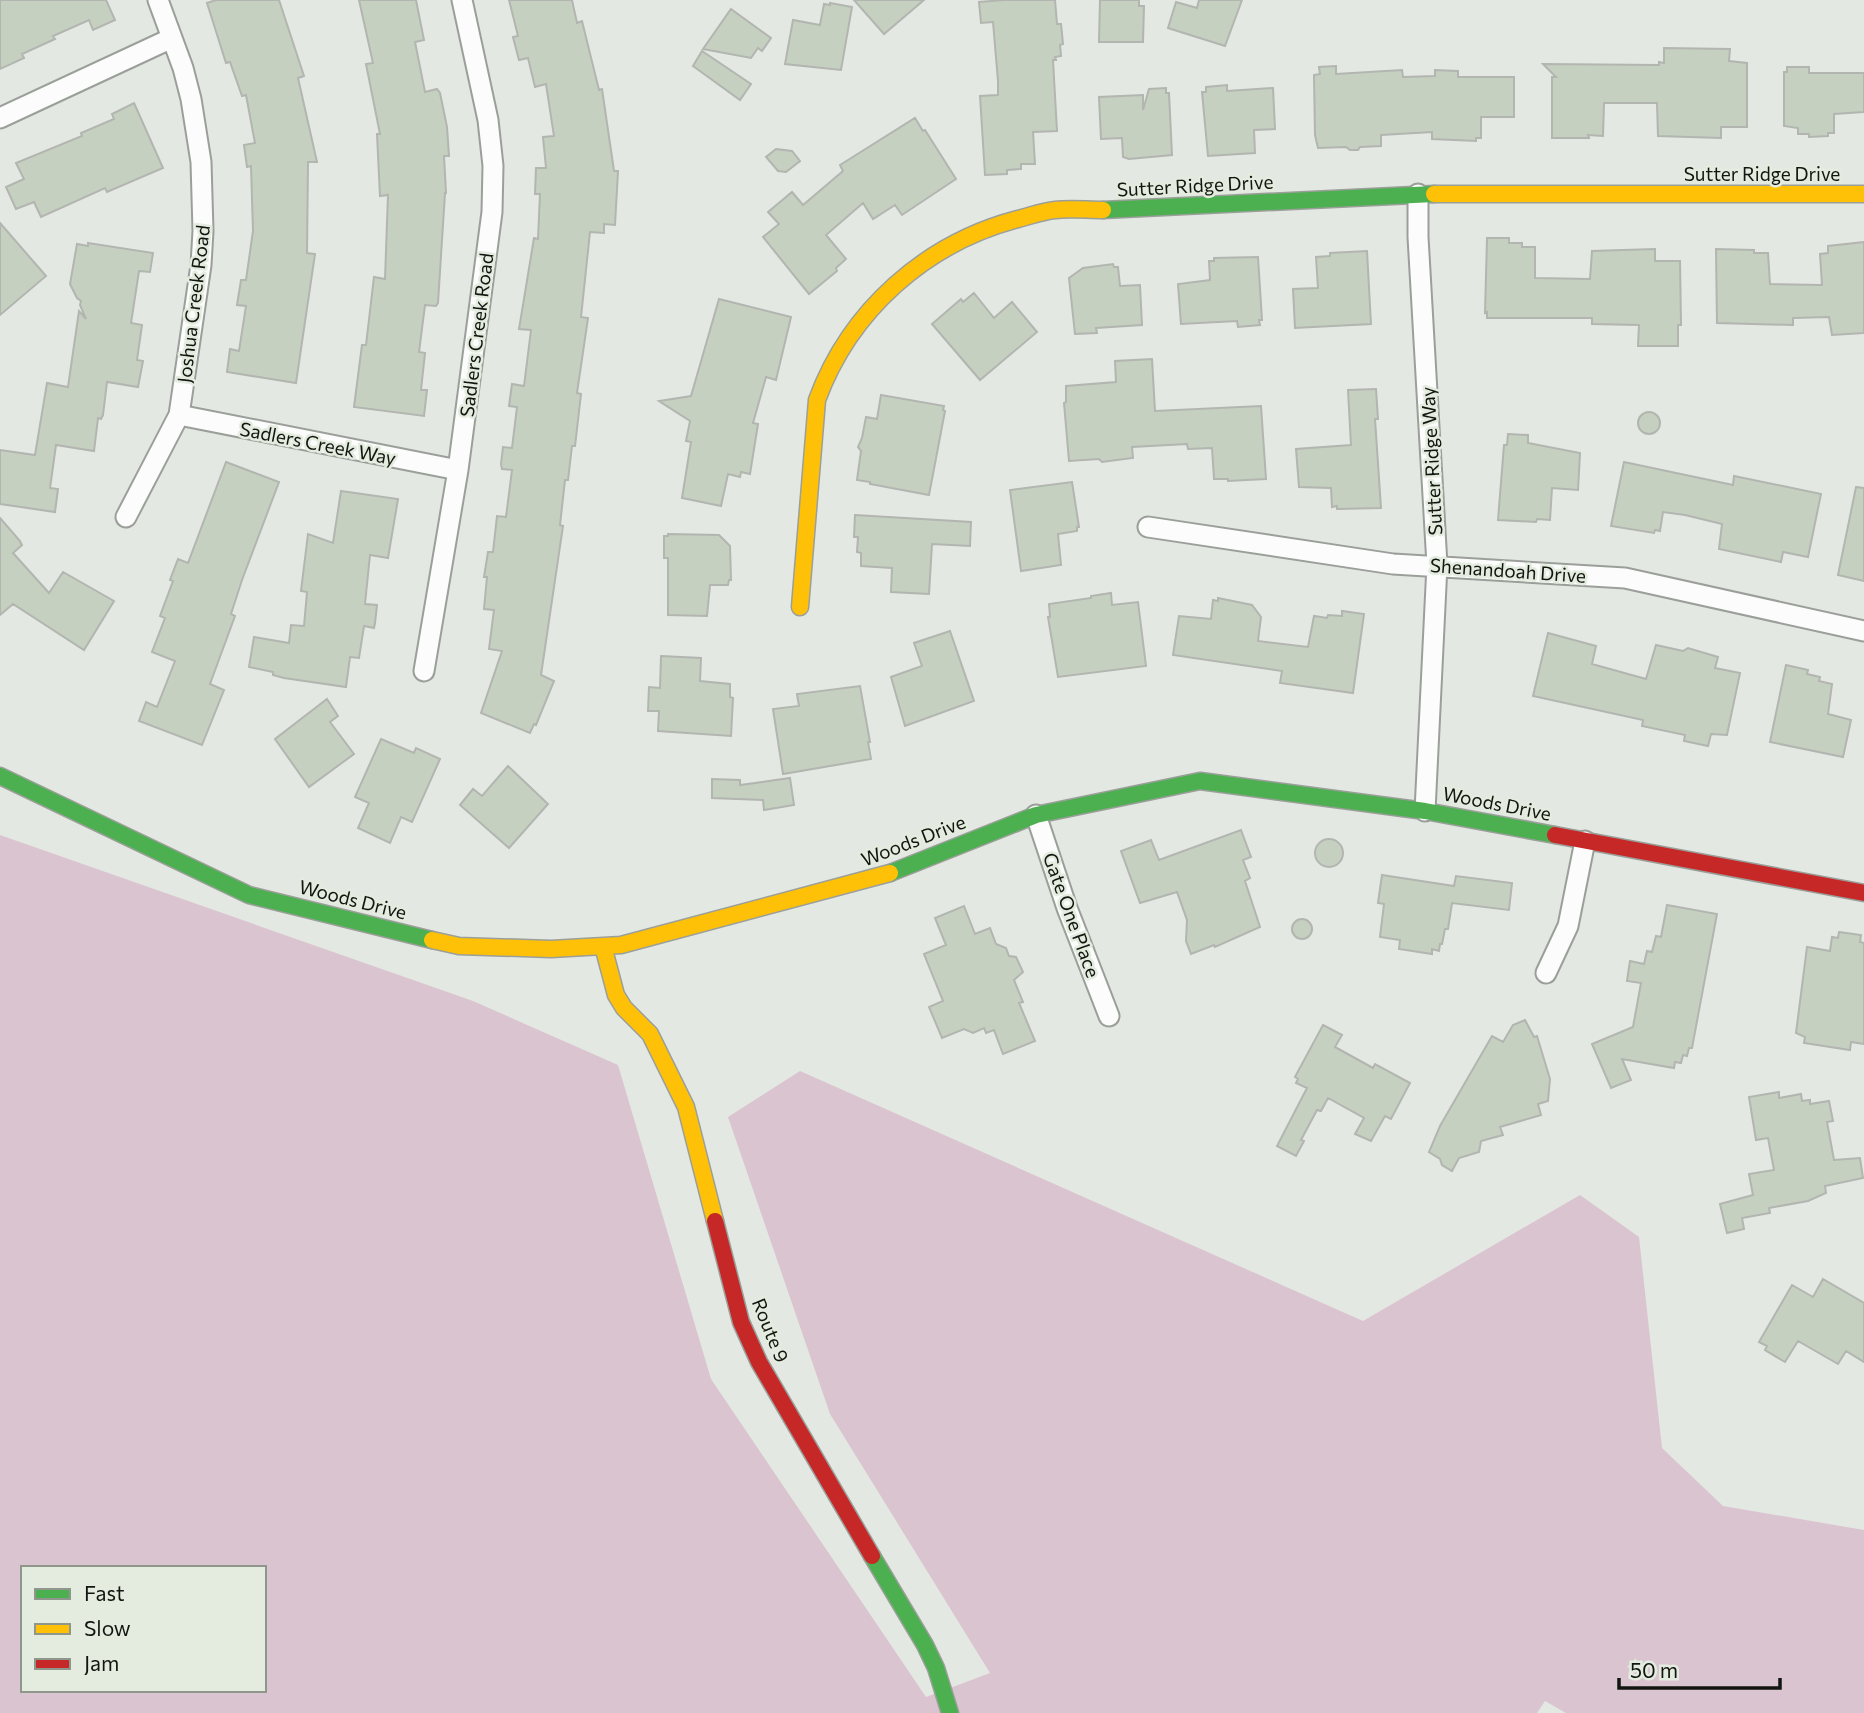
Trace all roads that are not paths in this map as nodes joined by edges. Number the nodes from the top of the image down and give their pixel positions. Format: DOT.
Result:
graph roads {
  1 [pos="158,0"];
  2 [pos="462,0"];
  3 [pos="172,38"];
  4 [pos="0,118"];
  5 [pos="1418,194"];
  6 [pos="1864,194"];
  7 [pos="179,415"];
  8 [pos="458,470"];
  9 [pos="126,517"];
  10 [pos="1148,527"];
  11 [pos="1437,565"];
  12 [pos="800,607"];
  13 [pos="1864,631"];
  14 [pos="425,671"];
  15 [pos="0,776"];
  16 [pos="1425,811"];
  17 [pos="1036,815"];
  18 [pos="1585,841"];
  19 [pos="1864,894"];
  20 [pos="603,946"];
  21 [pos="1546,973"];
  22 [pos="1109,1016"];
  23 [pos="950,1713"];
  1 -- 3 [label="street, Joshua Creek Road"];
  2 -- 8 [label="street, Sadlers Creek Road"];
  3 -- 4 [label="street"];
  3 -- 7 [label="street, Joshua Creek Road"];
  5 -- 6 [label="street, Sutter Ridge Drive"];
  5 -- 11 [label="street, Sutter Ridge Way"];
  5 -- 12 [label="street, Sutter Ridge Drive"];
  7 -- 8 [label="street, Sadlers Creek Way"];
  7 -- 9 [label="street, Joshua Creek Road"];
  8 -- 14 [label="street, Sadlers Creek Road"];
  10 -- 11 [label="street, Shenandoah Drive"];
  11 -- 13 [label="street, Shenandoah Drive"];
  11 -- 16 [label="street, Sutter Ridge Way"];
  15 -- 20 [label="street, Woods Drive"];
  16 -- 17 [label="street, Woods Drive"];
  16 -- 18 [label="street, Woods Drive"];
  17 -- 20 [label="street, Woods Drive"];
  17 -- 22 [label="street, Gate One Place"];
  18 -- 19 [label="street, Woods Drive"];
  18 -- 21 [label="street"];
  20 -- 23 [label="street, Route 9"];
}
